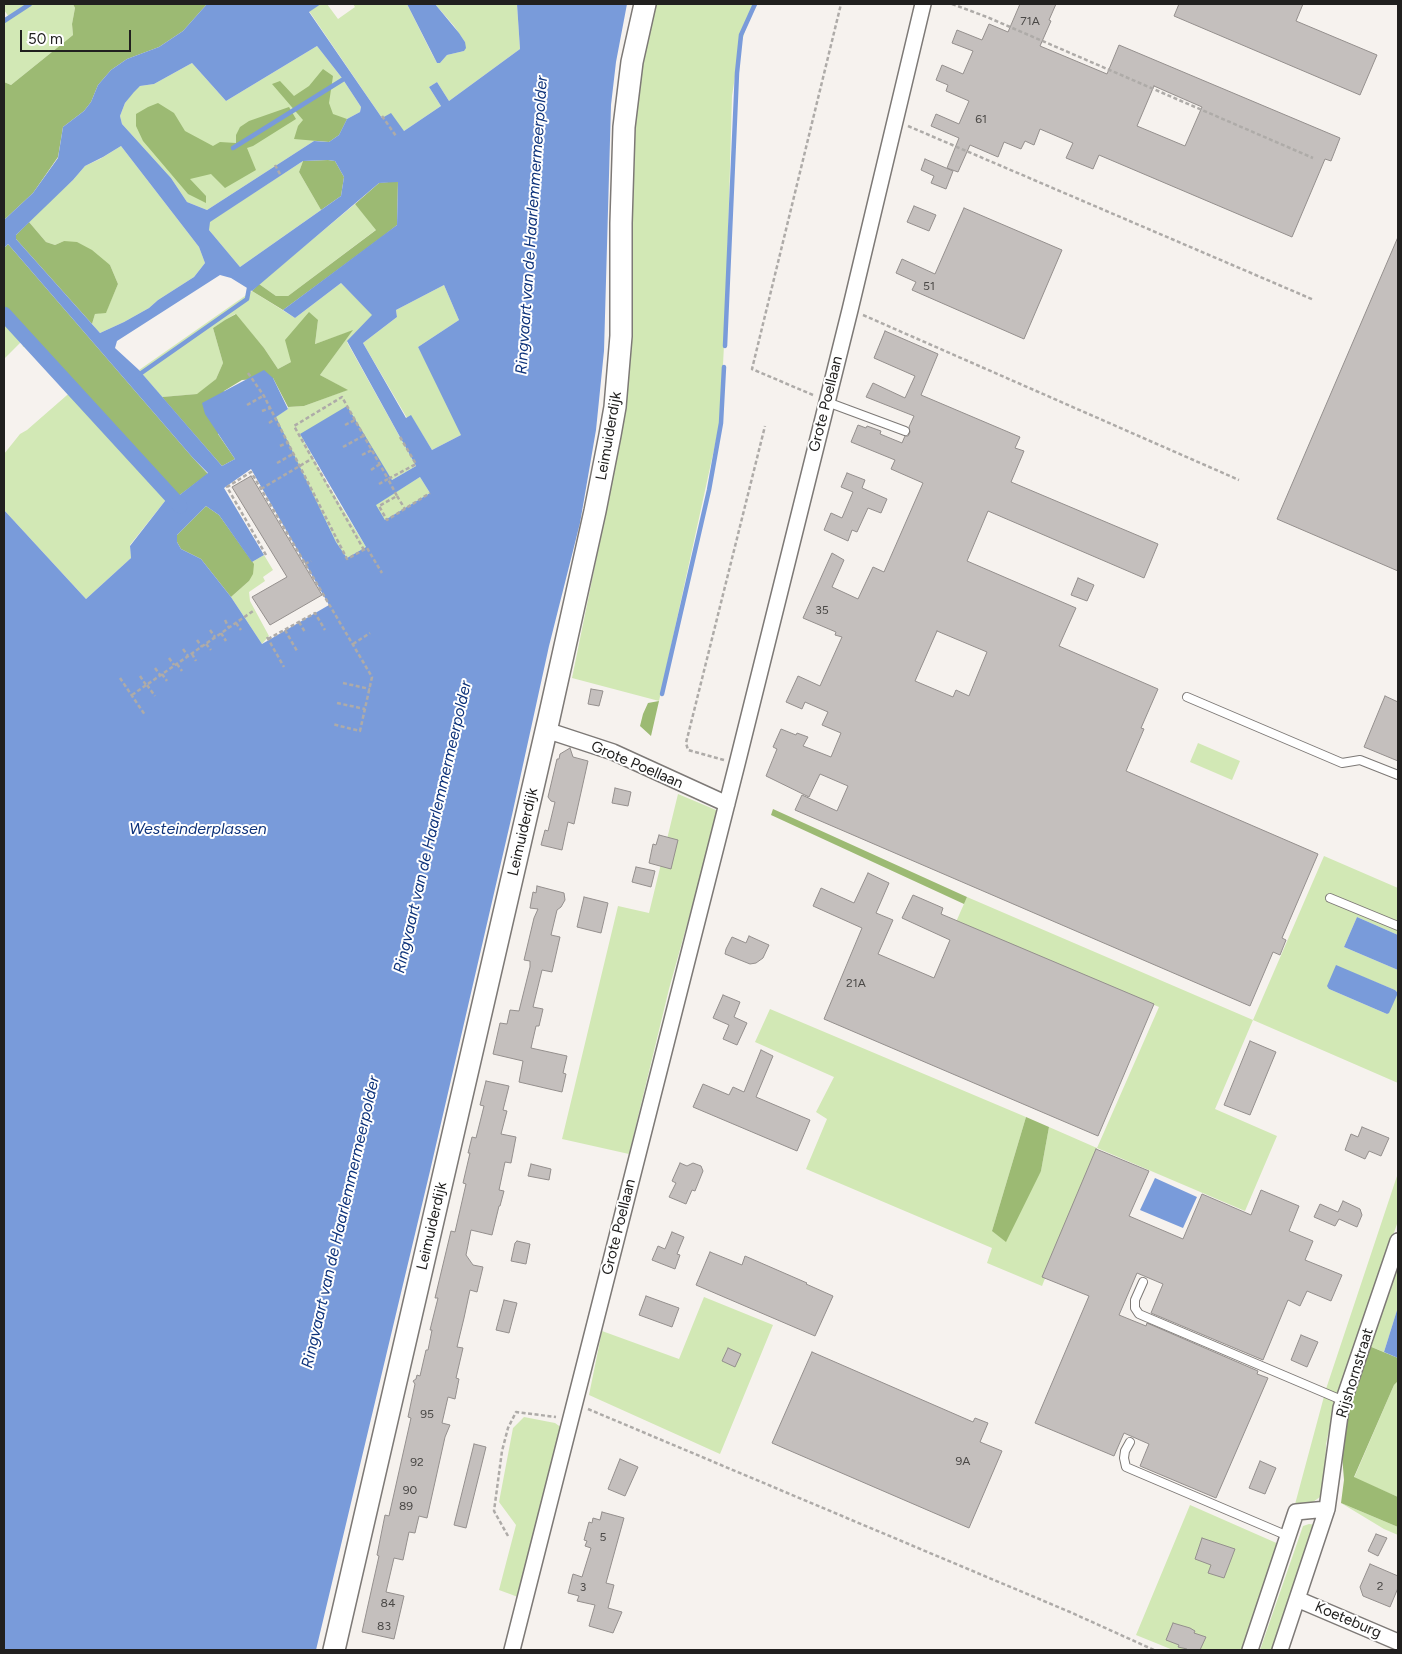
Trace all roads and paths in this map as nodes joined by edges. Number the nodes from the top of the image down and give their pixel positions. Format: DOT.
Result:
graph roads {
  1 [pos="645,4"];
  2 [pos="841,4"];
  3 [pos="923,4"];
  4 [pos="952,4"];
  5 [pos="382,116"];
  6 [pos="895,121"];
  7 [pos="396,136"];
  8 [pos="1313,158"];
  9 [pos="275,165"];
  10 [pos="281,176"];
  11 [pos="1314,300"];
  12 [pos="850,310"];
  13 [pos="248,373"];
  14 [pos="264,396"];
  15 [pos="827,400"];
  16 [pos="247,405"];
  17 [pos="270,408"];
  18 [pos="262,411"];
  19 [pos="275,419"];
  20 [pos="355,420"];
  21 [pos="269,422"];
  22 [pos="345,426"];
  23 [pos="765,426"];
  24 [pos="905,431"];
  25 [pos="364,436"];
  26 [pos="400,437"];
  27 [pos="287,443"];
  28 [pos="280,446"];
  29 [pos="343,447"];
  30 [pos="372,450"];
  31 [pos="293,454"];
  32 [pos="362,455"];
  33 [pos="313,458"];
  34 [pos="277,463"];
  35 [pos="380,464"];
  36 [pos="300,466"];
  37 [pos="371,470"];
  38 [pos="388,479"];
  39 [pos="1240,480"];
  40 [pos="379,484"];
  41 [pos="261,489"];
  42 [pos="430,493"];
  43 [pos="397,496"];
  44 [pos="405,509"];
  45 [pos="282,513"];
  46 [pos="277,516"];
  47 [pos="364,550"];
  48 [pos="266,555"];
  49 [pos="311,560"];
  50 [pos="305,564"];
  51 [pos="382,574"];
  52 [pos="253,611"];
  53 [pos="225,620"];
  54 [pos="299,622"];
  55 [pos="236,623"];
  56 [pos="230,628"];
  57 [pos="210,630"];
  58 [pos="240,630"];
  59 [pos="285,630"];
  60 [pos="325,630"];
  61 [pos="305,632"];
  62 [pos="221,633"];
  63 [pos="370,633"];
  64 [pos="216,637"];
  65 [pos="197,640"];
  66 [pos="226,640"];
  67 [pos="206,644"];
  68 [pos="353,644"];
  69 [pos="202,647"];
  70 [pos="183,649"];
  71 [pos="211,650"];
  72 [pos="297,651"];
  73 [pos="191,654"];
  74 [pos="188,656"];
  75 [pos="169,658"];
  76 [pos="196,661"];
  77 [pos="175,665"];
  78 [pos="284,667"];
  79 [pos="155,668"];
  80 [pos="182,671"];
  81 [pos="161,675"];
  82 [pos="140,676"];
  83 [pos="120,678"];
  84 [pos="166,681"];
  85 [pos="343,683"];
  86 [pos="147,684"];
  87 [pos="370,689"];
  88 [pos="132,695"];
  89 [pos="155,696"];
  90 [pos="1187,697"];
  91 [pos="337,703"];
  92 [pos="365,709"];
  93 [pos="145,715"];
  94 [pos="332,724"];
  95 [pos="546,730"];
  96 [pos="737,764"];
  97 [pos="1398,775"];
  98 [pos="727,804"];
  99 [pos="1330,898"];
  100 [pos="1398,926"];
  101 [pos="1398,1241"];
  102 [pos="1143,1282"];
  103 [pos="1344,1400"];
  104 [pos="574,1404"];
  105 [pos="570,1420"];
  106 [pos="1130,1442"];
  107 [pos="1328,1509"];
  108 [pos="508,1536"];
  109 [pos="1288,1536"];
  110 [pos="1297,1599"];
  111 [pos="1398,1642"];
  112 [pos="334,1650"];
  113 [pos="512,1650"];
  114 [pos="1154,1650"];
  115 [pos="1250,1650"];
  116 [pos="1280,1650"];
  1 -- 95 [label="street, Leimuiderdijk"];
  2 -- 15 [label="path"];
  3 -- 6 [label="street, Grote Poellaan"];
  4 -- 8 [label="path"];
  5 -- 7 [label="path"];
  6 -- 11 [label="path"];
  6 -- 12 [label="street, Grote Poellaan"];
  9 -- 10 [label="path"];
  12 -- 15 [label="street, Grote Poellaan"];
  12 -- 39 [label="path"];
  13 -- 14 [label="path"];
  14 -- 16 [label="path"];
  14 -- 17 [label="path"];
  15 -- 24 [label="lane"];
  15 -- 96 [label="street, Grote Poellaan"];
  17 -- 18 [label="path"];
  17 -- 19 [label="path"];
  19 -- 21 [label="path"];
  19 -- 27 [label="path"];
  20 -- 22 [label="path"];
  20 -- 25 [label="path"];
  20 -- 33 [label="path"];
  23 -- 96 [label="path"];
  25 -- 29 [label="path"];
  25 -- 30 [label="path"];
  26 -- 38 [label="path"];
  27 -- 28 [label="path"];
  27 -- 31 [label="path"];
  30 -- 32 [label="path"];
  30 -- 35 [label="path"];
  31 -- 34 [label="path"];
  31 -- 36 [label="path"];
  33 -- 36 [label="path"];
  33 -- 47 [label="path"];
  35 -- 37 [label="path"];
  35 -- 38 [label="path"];
  36 -- 41 [label="path"];
  36 -- 47 [label="path"];
  38 -- 40 [label="path"];
  38 -- 43 [label="path"];
  41 -- 46 [label="path"];
  41 -- 48 [label="path"];
  42 -- 44 [label="path"];
  43 -- 44 [label="path"];
  43 -- 44 [label="path"];
  45 -- 46 [label="path"];
  46 -- 50 [label="path"];
  47 -- 51 [label="path"];
  49 -- 50 [label="path"];
  50 -- 68 [label="path"];
  52 -- 55 [label="path"];
  53 -- 56 [label="path"];
  54 -- 59 [label="path"];
  54 -- 60 [label="path"];
  54 -- 61 [label="path"];
  55 -- 56 [label="path"];
  55 -- 58 [label="path"];
  56 -- 62 [label="path"];
  57 -- 64 [label="path"];
  59 -- 72 [label="path"];
  59 -- 78 [label="path"];
  62 -- 64 [label="path"];
  62 -- 66 [label="path"];
  63 -- 68 [label="path"];
  64 -- 67 [label="path"];
  65 -- 69 [label="path"];
  67 -- 69 [label="path"];
  67 -- 71 [label="path"];
  68 -- 87 [label="path"];
  69 -- 73 [label="path"];
  70 -- 74 [label="path"];
  73 -- 74 [label="path"];
  73 -- 76 [label="path"];
  74 -- 77 [label="path"];
  75 -- 77 [label="path"];
  77 -- 80 [label="path"];
  77 -- 81 [label="path"];
  79 -- 81 [label="path"];
  81 -- 84 [label="path"];
  81 -- 86 [label="path"];
  82 -- 86 [label="path"];
  83 -- 88 [label="path"];
  85 -- 87 [label="path"];
  86 -- 88 [label="path"];
  86 -- 89 [label="path"];
  87 -- 92 [label="path"];
  88 -- 93 [label="path"];
  90 -- 97 [label="lane"];
  91 -- 92 [label="path"];
  92 -- 94 [label="path"];
  95 -- 98 [label="street, Grote Poellaan"];
  95 -- 112 [label="street, Leimuiderdijk"];
  96 -- 98 [label="street, Grote Poellaan"];
  98 -- 104 [label="street, Grote Poellaan"];
  99 -- 100 [label="lane"];
  101 -- 103 [label="street, Rijshornstraat"];
  102 -- 103 [label="lane"];
  103 -- 107 [label="street, Rijshornstraat"];
  104 -- 105 [label="street, Grote Poellaan"];
  104 -- 114 [label="path"];
  105 -- 108 [label="path"];
  105 -- 113 [label="street, Grote Poellaan"];
  106 -- 109 [label="lane"];
  107 -- 109 [label="street"];
  107 -- 110 [label="street, Rijshornstraat"];
  109 -- 115 [label="street"];
  110 -- 111 [label="street, Koeteburg"];
  110 -- 116 [label="street, Rijshornstraat"];
}
